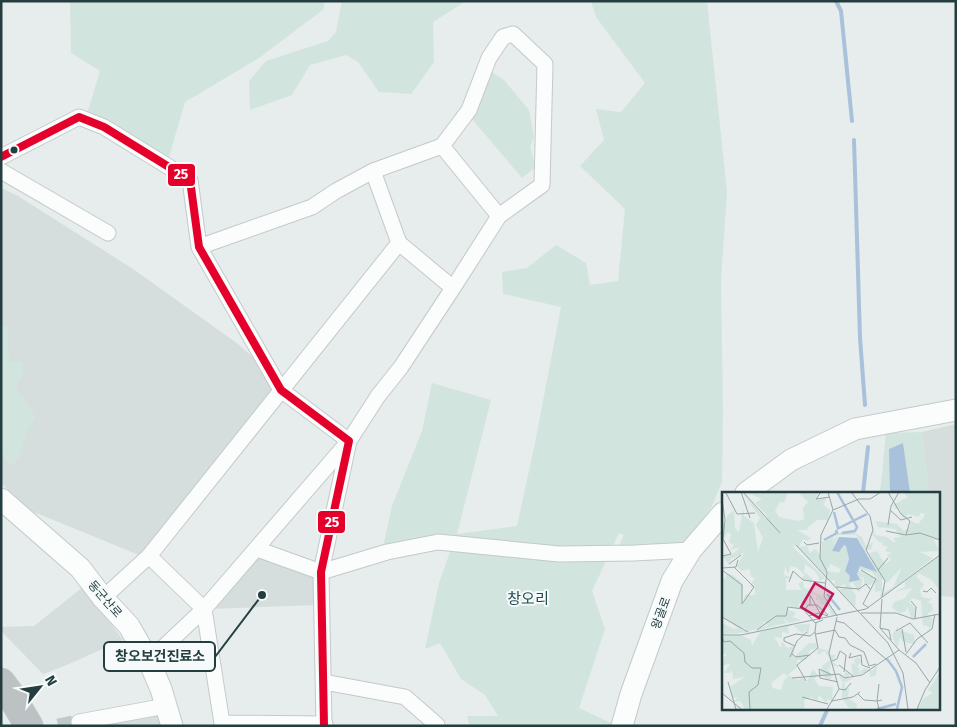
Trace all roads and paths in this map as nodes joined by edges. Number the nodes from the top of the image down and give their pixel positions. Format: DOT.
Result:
graph roads {
  1 [pos="442,146"];
  2 [pos="1,157"];
  3 [pos="1,171"];
  4 [pos="373,171"];
  5 [pos="498,216"];
  6 [pos="108,233"];
  7 [pos="399,243"];
  8 [pos="199,247"];
  9 [pos="453,288"];
  10 [pos="280,390"];
  11 [pos="956,410"];
  12 [pos="350,441"];
  13 [pos="747,492"];
  14 [pos="1,499"];
  15 [pos="722,514"];
  16 [pos="257,549"];
  17 [pos="691,550"];
  18 [pos="149,556"];
  19 [pos="322,572"];
  20 [pos="103,598"];
  21 [pos="204,609"];
  22 [pos="149,661"];
  23 [pos="1,682"];
  24 [pos="324,682"];
  25 [pos="169,716"];
  26 [pos="79,722"];
  27 [pos="324,725"];
  28 [pos="437,725"];
  29 [pos="29,726"];
  30 [pos="622,726"];
  1 -- 4 [label="street"];
  1 -- 5 [label="street"];
  1 -- 5 [label="street"];
  2 -- 8 [label="street"];
  3 -- 6 [label="street"];
  4 -- 7 [label="street"];
  4 -- 8 [label="street"];
  5 -- 9 [label="street"];
  7 -- 9 [label="street"];
  7 -- 10 [label="street"];
  8 -- 10 [label="street"];
  9 -- 12 [label="street"];
  10 -- 12 [label="street"];
  10 -- 18 [label="street"];
  11 -- 13 [label="main road"];
  12 -- 16 [label="street"];
  12 -- 19 [label="street"];
  14 -- 20 [label="main road, 동군산로"];
  15 -- 17 [label="main road, 왕골로"];
  16 -- 19 [label="street"];
  16 -- 21 [label="street"];
  17 -- 19 [label="street"];
  17 -- 30 [label="main road, 왕골로"];
  18 -- 20 [label="street"];
  18 -- 21 [label="street"];
  19 -- 24 [label="street"];
  20 -- 22 [label="main road, 동군산로"];
  21 -- 22 [label="street"];
  21 -- 27 [label="street"];
  22 -- 25 [label="main road, 동군산로"];
  23 -- 29 [label="highway"];
  24 -- 27 [label="street"];
  24 -- 28 [label="street"];
  25 -- 26 [label="street"];
}
